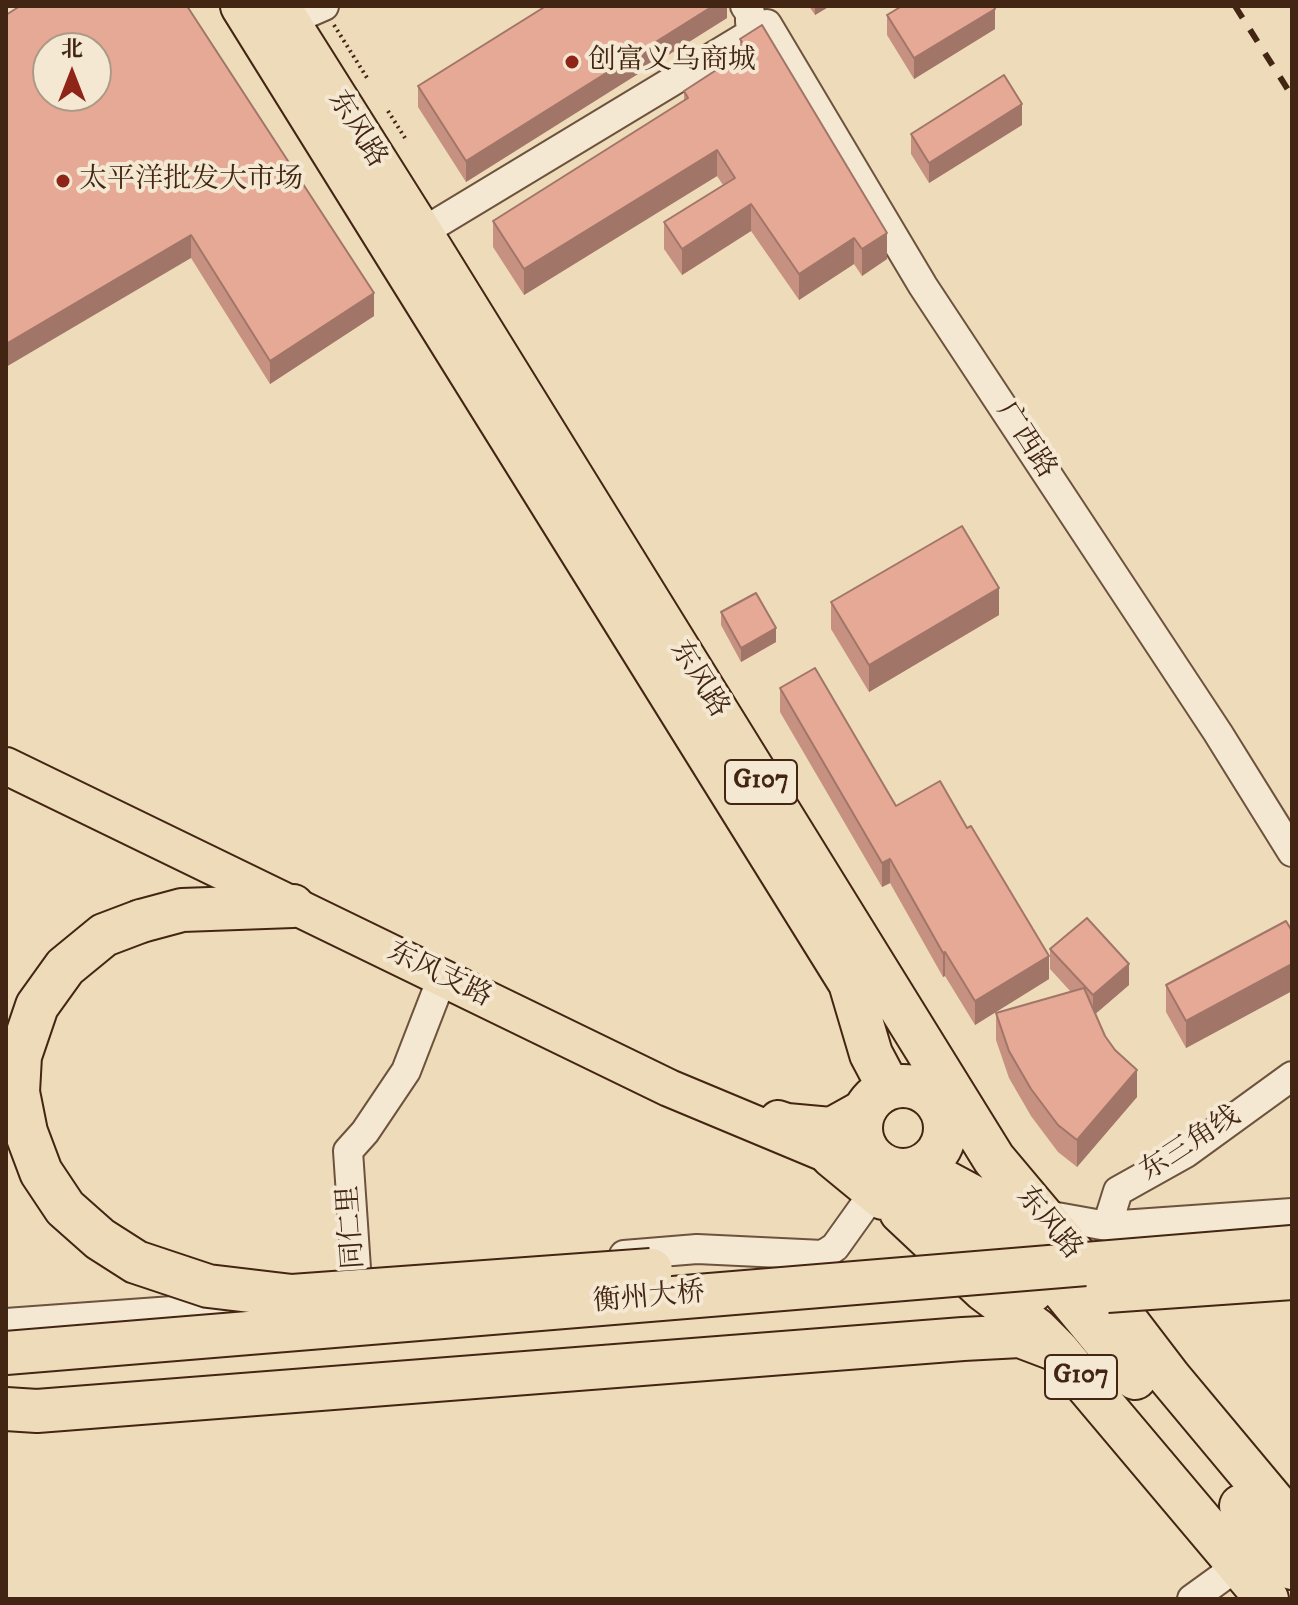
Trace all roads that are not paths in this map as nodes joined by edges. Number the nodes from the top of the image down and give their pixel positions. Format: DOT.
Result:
graph roads {
  1 [pos="242,6"];
  2 [pos="294,10"];
  3 [pos="755,14"];
  4 [pos="421,233"];
  5 [pos="6,753"];
  6 [pos="6,766"];
  7 [pos="1292,852"];
  8 [pos="293,906"];
  9 [pos="442,978"];
  10 [pos="940,1070"];
  11 [pos="1292,1076"];
  12 [pos="875,1083"];
  13 [pos="942,1113"];
  14 [pos="831,1141"];
  15 [pos="994,1159"];
  16 [pos="895,1179"];
  17 [pos="1292,1213"];
  18 [pos="1040,1214"];
  19 [pos="1118,1225"];
  20 [pos="1292,1247"];
  21 [pos="1292,1278"];
  22 [pos="860,1282"];
  23 [pos="357,1283"];
  24 [pos="6,1323"];
  25 [pos="935,1341"];
  26 [pos="1057,1350"];
  27 [pos="6,1353"];
  28 [pos="6,1382"];
  29 [pos="6,1409"];
  30 [pos="6,1423"];
  31 [pos="1292,1523"];
  32 [pos="1239,1565"];
  33 [pos="1292,1568"];
  34 [pos="1192,1599"];
  35 [pos="1267,1599"];
  36 [pos="1288,1599"];
  1 -- 12 [label="highway, 东风路 / G107"];
  2 -- 4 [label="highway, 东风路 / G107"];
  3 -- 4 [label="street"];
  3 -- 7 [label="street, 广西路"];
  4 -- 10 [label="highway, 东风路 / G107"];
  5 -- 14 [label="main road, 东风支路"];
  6 -- 8 [label="main road, 东风支路"];
  8 -- 9 [label="main road, 东风支路"];
  8 -- 22 [label="highway, bridge"];
  9 -- 14 [label="main road, 东风支路"];
  9 -- 23 [label="street, 同仁里"];
  10 -- 13 [label="highway, G107"];
  10 -- 15 [label="highway, 东风路 / G107"];
  11 -- 19 [label="street, 东三角线"];
  12 -- 13 [label="highway, G107"];
  12 -- 14 [label="highway"];
  12 -- 16 [label="highway, G107"];
  13 -- 15 [label="highway, G107"];
  13 -- 16 [label="highway, G107"];
  14 -- 16 [label="highway"];
  15 -- 18 [label="highway, 东风路 / G107"];
  16 -- 23 [label="street"];
  16 -- 26 [label="highway, G107"];
  16 -- 33 [label="highway, 东风路 / G107"];
  16 -- 36 [label="highway"];
  17 -- 19 [label="street"];
  18 -- 19 [label="street"];
  18 -- 31 [label="highway, 东风路 / G107"];
  20 -- 22 [label="highway, 衡州大桥, bridge"];
  21 -- 28 [label="highway, 衡州大桥, bridge"];
  22 -- 27 [label="highway, 衡州大桥, bridge"];
  23 -- 24 [label="street, 同仁里"];
  25 -- 26 [label="highway"];
  25 -- 29 [label="highway"];
  25 -- 30 [label="street"];
  26 -- 32 [label="highway, G107"];
  32 -- 34 [label="street"];
  32 -- 35 [label="highway, G107"];
}
